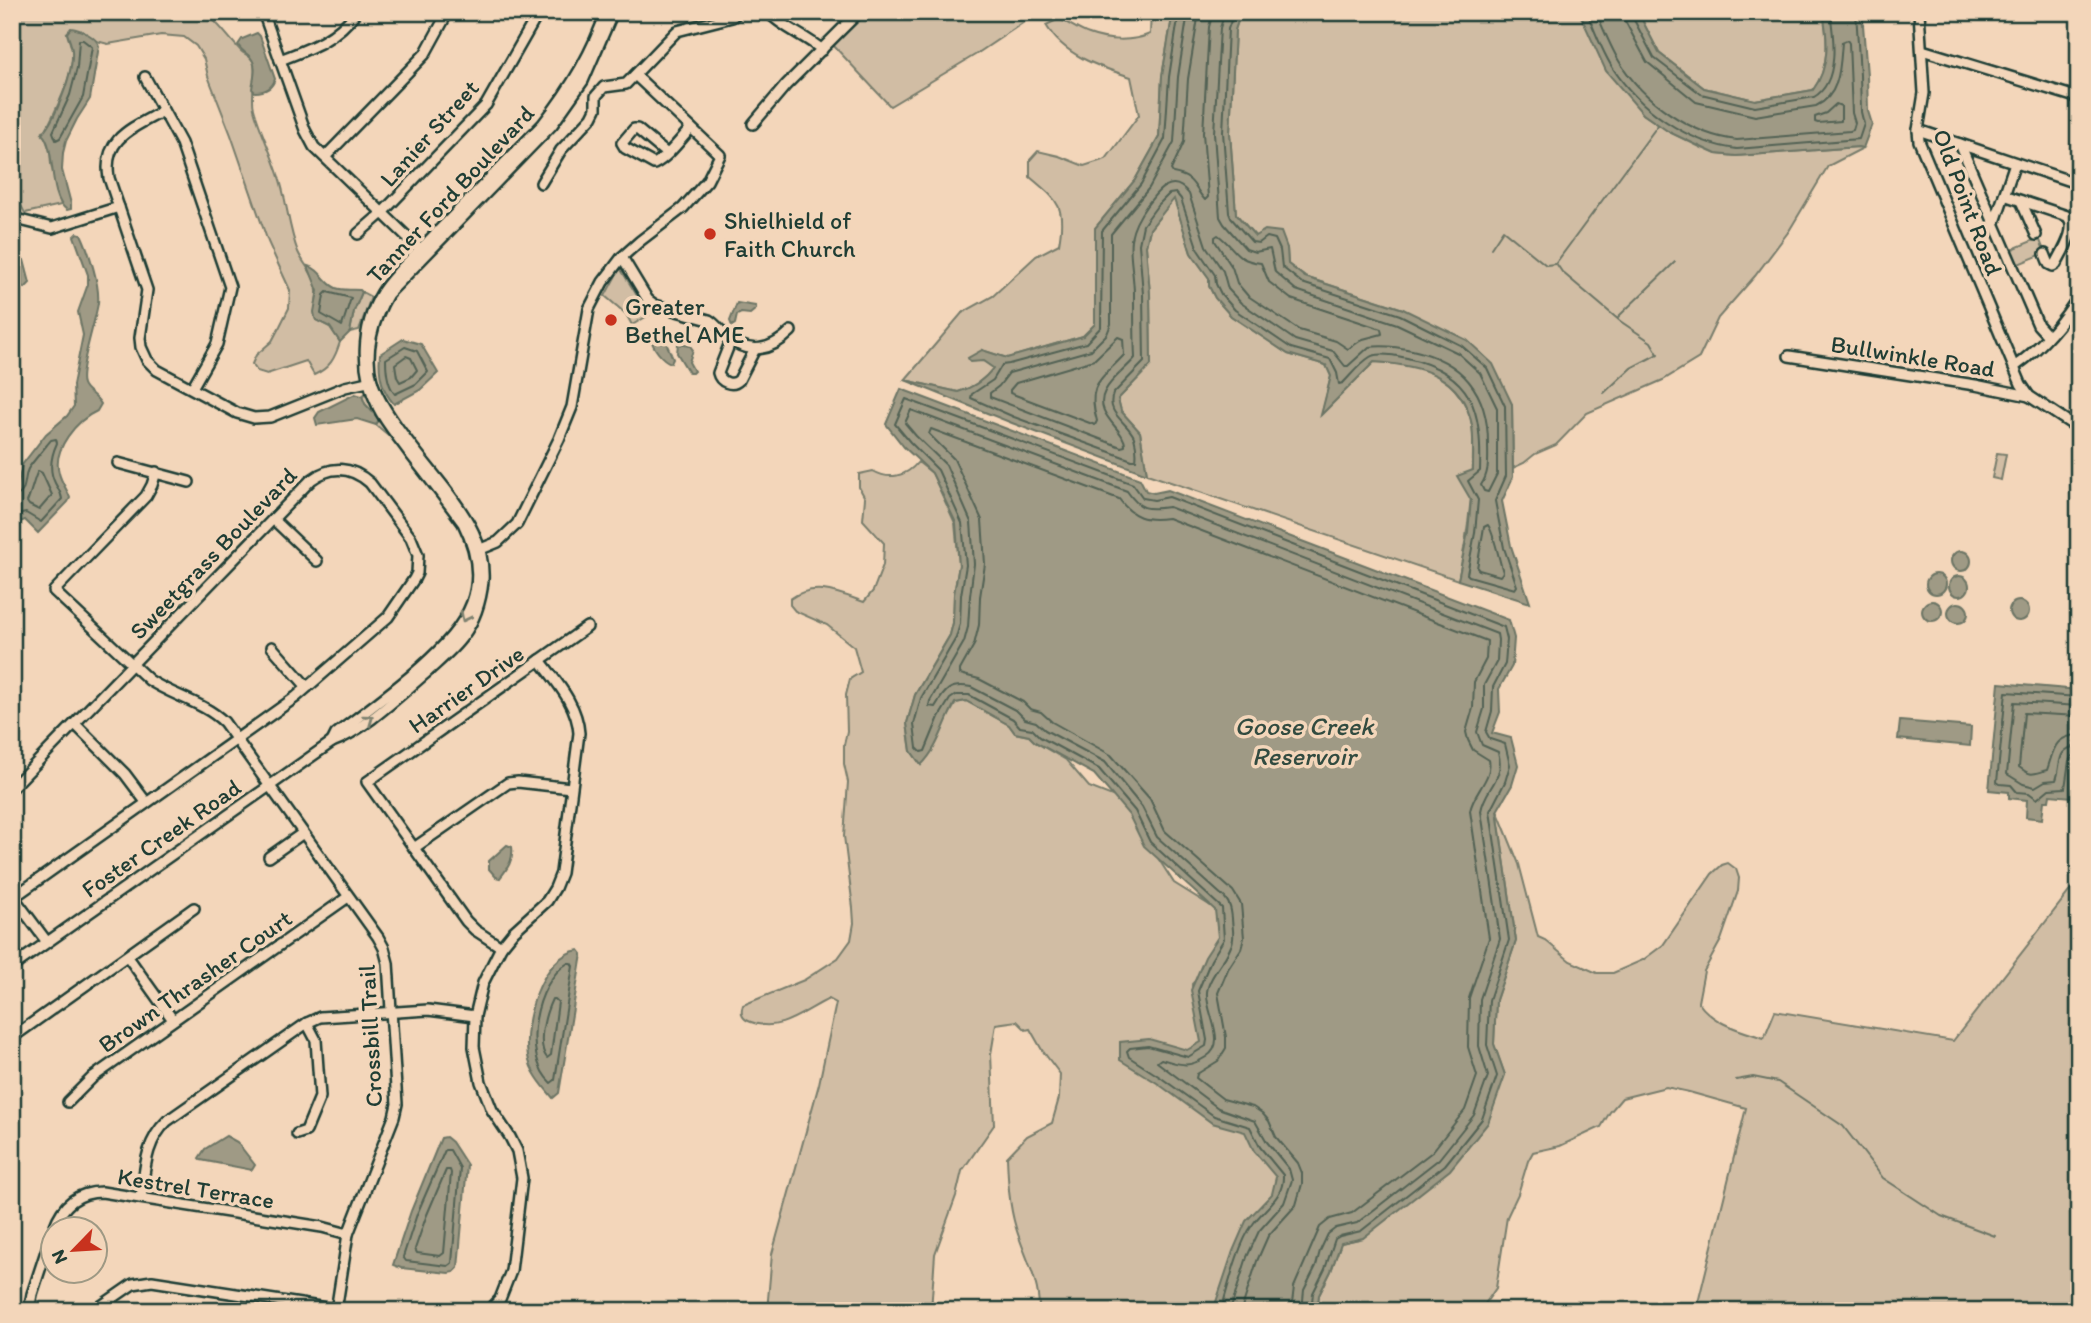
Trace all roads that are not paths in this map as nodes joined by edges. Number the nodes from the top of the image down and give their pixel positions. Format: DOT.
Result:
graph roads {
  1 [pos="263,12"];
  2 [pos="356,12"];
  3 [pos="448,12"];
  4 [pos="539,12"];
  5 [pos="606,12"];
  6 [pos="613,12"];
  7 [pos="738,12"];
  8 [pos="768,12"];
  9 [pos="859,12"];
  10 [pos="1919,12"];
  11 [pos="822,50"];
  12 [pos="1922,50"];
  13 [pos="280,60"];
  14 [pos="635,75"];
  15 [pos="145,77"];
  16 [pos="2079,98"];
  17 [pos="163,111"];
  18 [pos="753,124"];
  19 [pos="691,128"];
  20 [pos="1918,130"];
  21 [pos="1960,144"];
  22 [pos="667,154"];
  23 [pos="324,158"];
  24 [pos="2015,163"];
  25 [pos="541,183"];
  26 [pos="2079,184"];
  27 [pos="2004,195"];
  28 [pos="2021,201"];
  29 [pos="119,207"];
  30 [pos="382,213"];
  31 [pos="12,218"];
  32 [pos="1995,222"];
  33 [pos="358,234"];
  34 [pos="2036,235"];
  35 [pos="423,252"];
  36 [pos="2045,254"];
  37 [pos="622,257"];
  38 [pos="2079,296"];
  39 [pos="791,331"];
  40 [pos="2048,336"];
  41 [pos="732,340"];
  42 [pos="755,349"];
  43 [pos="1789,356"];
  44 [pos="147,360"];
  45 [pos="138,365"];
  46 [pos="2014,367"];
  47 [pos="370,381"];
  48 [pos="192,388"];
  49 [pos="2029,396"];
  50 [pos="2079,429"];
  51 [pos="118,463"];
  52 [pos="156,472"];
  53 [pos="189,482"];
  54 [pos="273,519"];
  55 [pos="477,550"];
  56 [pos="317,561"];
  57 [pos="587,627"];
  58 [pos="272,647"];
  59 [pos="540,660"];
  60 [pos="131,665"];
  61 [pos="307,687"];
  62 [pos="75,724"];
  63 [pos="236,740"];
  64 [pos="270,784"];
  65 [pos="571,788"];
  66 [pos="12,789"];
  67 [pos="146,802"];
  68 [pos="303,833"];
  69 [pos="414,848"];
  70 [pos="268,858"];
  71 [pos="13,896"];
  72 [pos="348,897"];
  73 [pos="194,908"];
  74 [pos="47,943"];
  75 [pos="501,947"];
  76 [pos="128,957"];
  77 [pos="12,967"];
  78 [pos="391,1012"];
  79 [pos="475,1016"];
  80 [pos="173,1020"];
  81 [pos="307,1023"];
  82 [pos="17,1034"];
  83 [pos="68,1102"];
  84 [pos="297,1134"];
  85 [pos="141,1198"];
  86 [pos="61,1214"];
  87 [pos="348,1234"];
  88 [pos="38,1276"];
  89 [pos="340,1310"];
  90 [pos="29,1311"];
  91 [pos="94,1311"];
  92 [pos="489,1311"];
  1 -- 13 [label="street"];
  2 -- 13 [label="street"];
  3 -- 23 [label="street"];
  4 -- 30 [label="street, Lanier Street"];
  5 -- 35 [label="street, Tanner Ford Boulevard"];
  6 -- 35 [label="street, Tanner Ford Boulevard"];
  7 -- 14 [label="street"];
  8 -- 11 [label="street"];
  9 -- 11 [label="street"];
  10 -- 12 [label="street, Old Point Road"];
  11 -- 18 [label="street"];
  12 -- 16 [label="street"];
  12 -- 20 [label="street, Old Point Road"];
  13 -- 23 [label="street"];
  14 -- 19 [label="street"];
  14 -- 25 [label="street"];
  15 -- 17 [label="street"];
  17 -- 29 [label="street"];
  17 -- 48 [label="street"];
  19 -- 22 [label="street"];
  19 -- 37 [label="street"];
  20 -- 21 [label="street"];
  20 -- 46 [label="street, Old Point Road"];
  21 -- 24 [label="street"];
  21 -- 32 [label="street"];
  22 -- 22 [label="street"];
  23 -- 30 [label="street"];
  24 -- 26 [label="street"];
  24 -- 27 [label="street"];
  27 -- 28 [label="street"];
  27 -- 32 [label="street"];
  28 -- 34 [label="street"];
  28 -- 36 [label="street"];
  29 -- 31 [label="street"];
  29 -- 44 [label="street"];
  30 -- 33 [label="street, Lanier Street"];
  30 -- 35 [label="street"];
  32 -- 40 [label="street"];
  35 -- 47 [label="street, Tanner Ford Boulevard"];
  37 -- 41 [label="street"];
  37 -- 55 [label="street"];
  38 -- 40 [label="street"];
  39 -- 42 [label="street"];
  40 -- 46 [label="street"];
  41 -- 42 [label="street"];
  41 -- 42 [label="street"];
  43 -- 49 [label="street, Bullwinkle Road"];
  44 -- 45 [label="street"];
  44 -- 48 [label="street"];
  46 -- 49 [label="street, Old Point Road"];
  47 -- 48 [label="street"];
  47 -- 55 [label="street, Tanner Ford Boulevard"];
  49 -- 50 [label="street"];
  51 -- 52 [label="street"];
  52 -- 53 [label="street"];
  52 -- 60 [label="street, Crossbill Trail"];
  54 -- 56 [label="street"];
  54 -- 60 [label="street, Sweetgrass Boulevard"];
  54 -- 61 [label="street, Sweetgrass Boulevard"];
  55 -- 64 [label="street, Foster Creek Road"];
  57 -- 59 [label="street, Harrier Drive"];
  58 -- 61 [label="street"];
  59 -- 65 [label="street"];
  59 -- 69 [label="street, Harrier Drive"];
  60 -- 62 [label="street, Sweetgrass Boulevard"];
  60 -- 63 [label="street, Crossbill Trail"];
  61 -- 63 [label="street, Sweetgrass Boulevard"];
  62 -- 66 [label="street, Sweetgrass Boulevard"];
  62 -- 67 [label="street"];
  63 -- 64 [label="street, Crossbill Trail"];
  63 -- 67 [label="street, Sweetgrass Boulevard"];
  64 -- 68 [label="street, Crossbill Trail"];
  64 -- 74 [label="street, Foster Creek Road"];
  65 -- 69 [label="street"];
  65 -- 75 [label="street"];
  67 -- 71 [label="street, Sweetgrass Boulevard"];
  68 -- 70 [label="street"];
  68 -- 72 [label="street, Crossbill Trail"];
  69 -- 75 [label="street"];
  71 -- 74 [label="street, Sweetgrass Boulevard"];
  72 -- 78 [label="street, Crossbill Trail"];
  72 -- 80 [label="street, Brown Thrasher Court"];
  73 -- 76 [label="street"];
  74 -- 77 [label="street, Foster Creek Road"];
  75 -- 79 [label="street"];
  76 -- 80 [label="street"];
  76 -- 82 [label="street"];
  78 -- 79 [label="street"];
  78 -- 81 [label="street"];
  78 -- 87 [label="street, Crossbill Trail"];
  79 -- 92 [label="street"];
  80 -- 83 [label="street, Brown Thrasher Court"];
  81 -- 84 [label="street"];
  81 -- 85 [label="street"];
  85 -- 86 [label="street, Kestrel Terrace"];
  85 -- 87 [label="street, Kestrel Terrace"];
  87 -- 89 [label="street, Crossbill Trail"];
  88 -- 90 [label="street, Kestrel Terrace"];
  89 -- 91 [label="street"];
}
